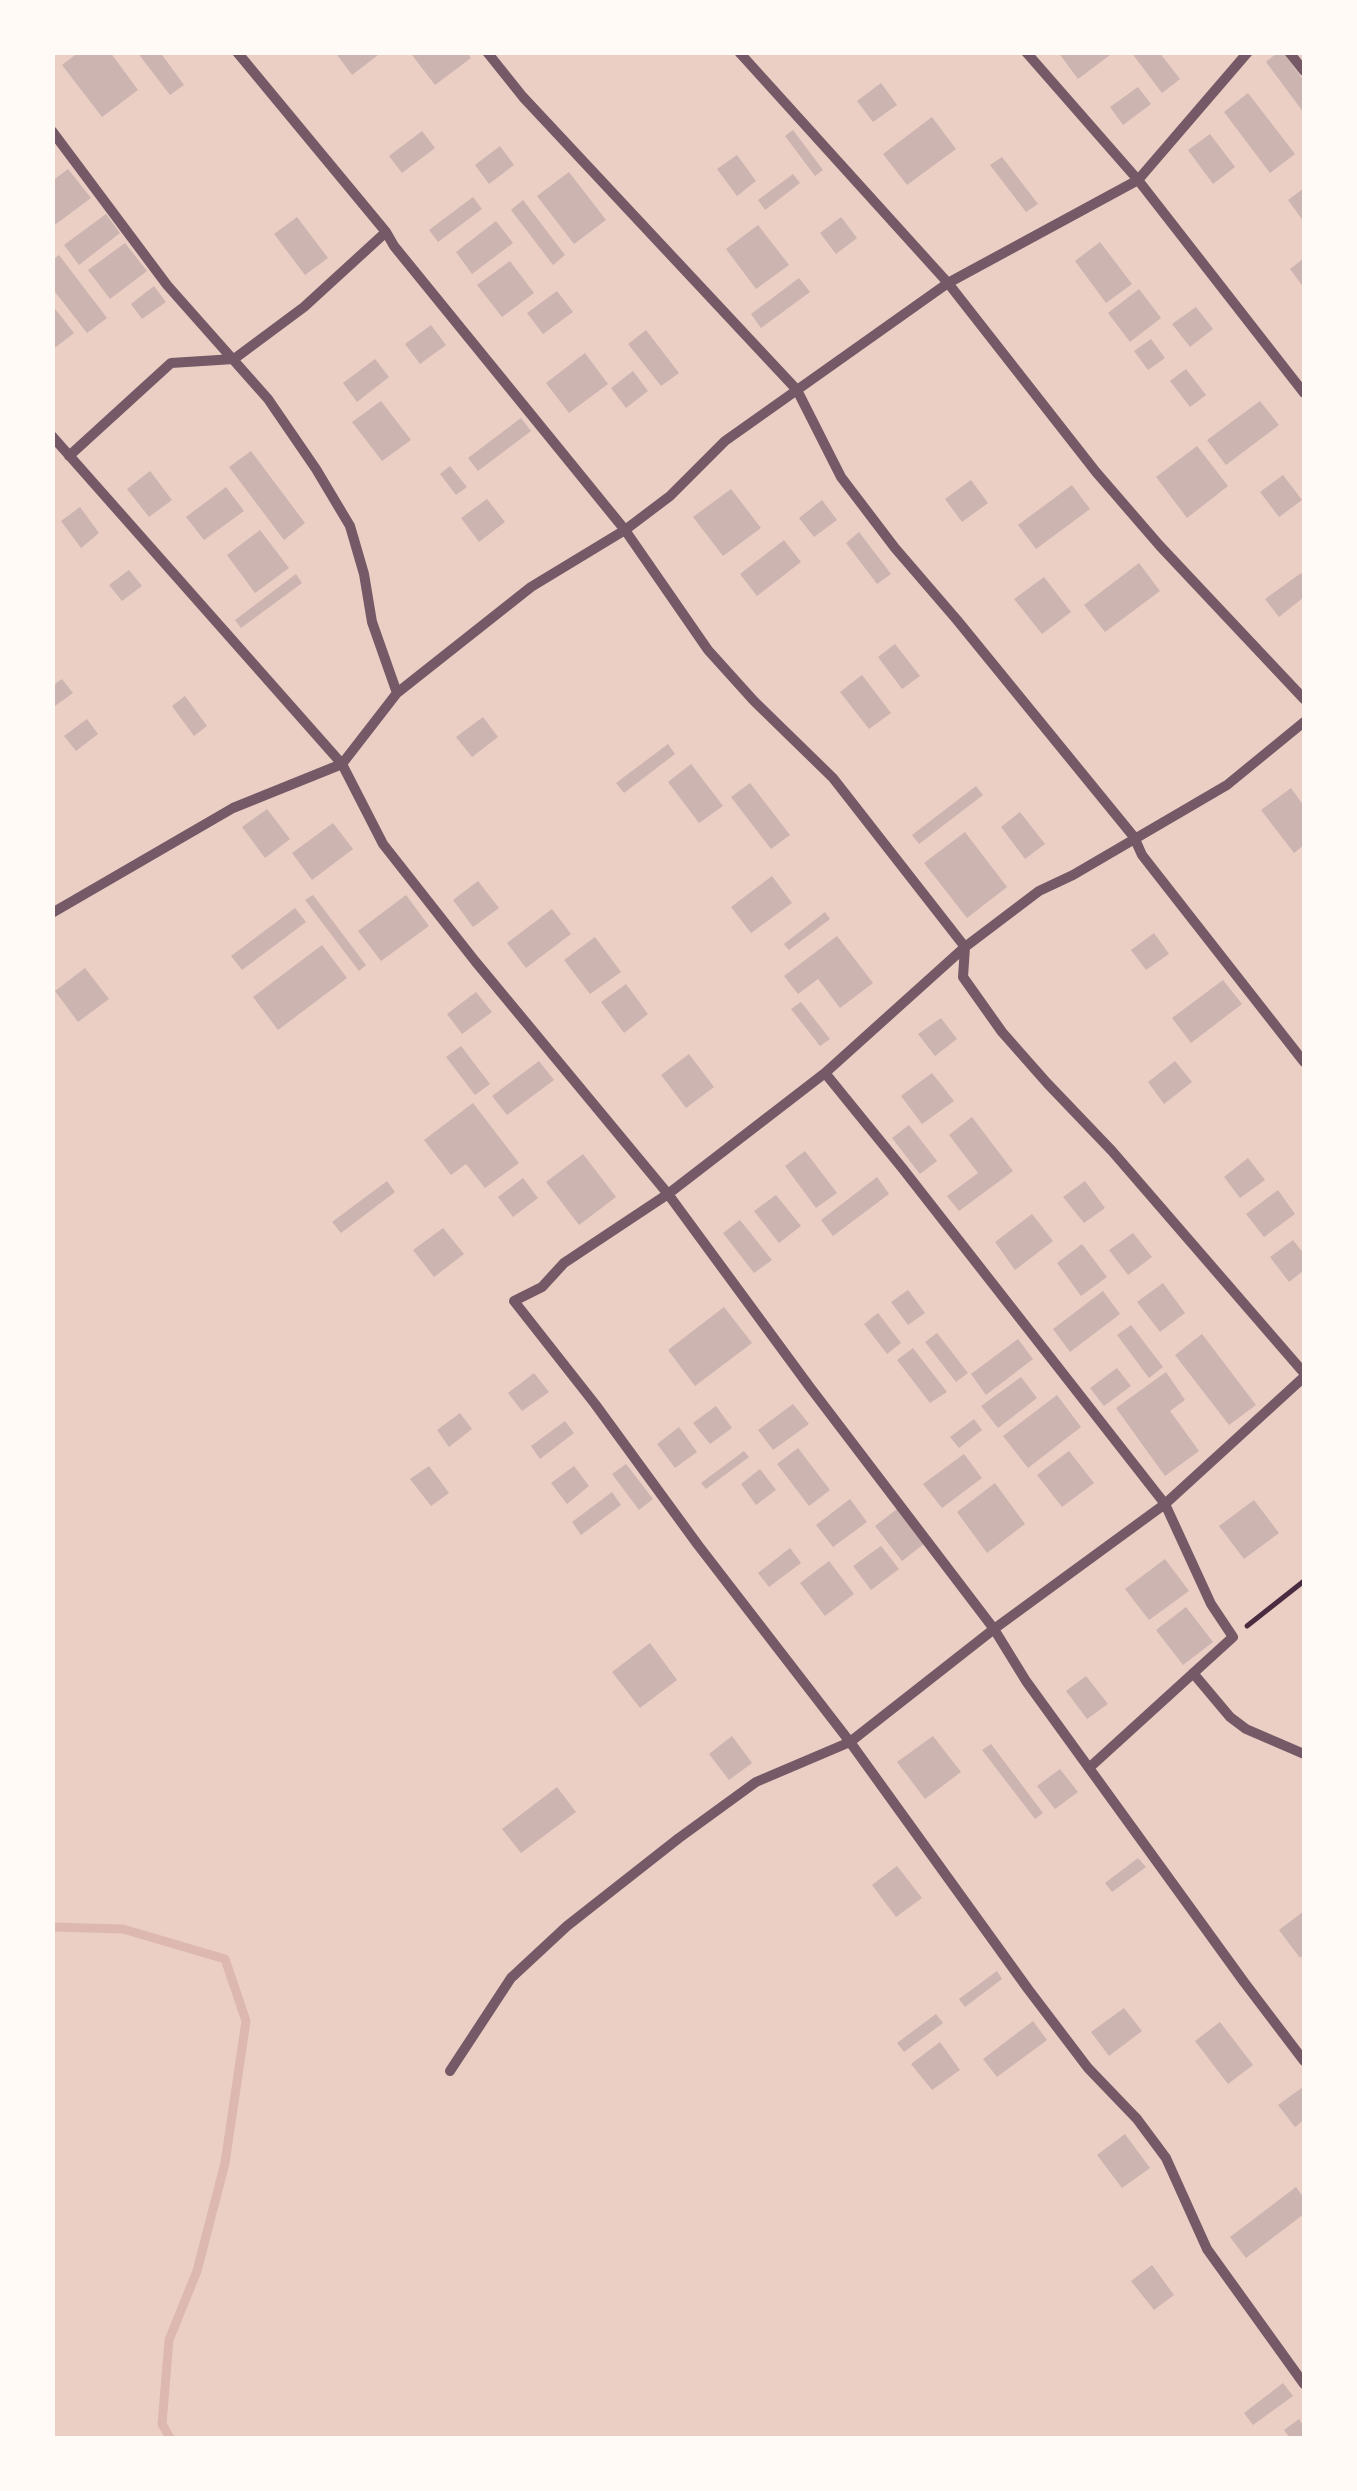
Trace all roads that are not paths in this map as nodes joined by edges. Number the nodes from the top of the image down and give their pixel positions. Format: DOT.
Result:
graph roads {
  1 [pos="237,52"];
  2 [pos="487,52"];
  3 [pos="740,52"];
  4 [pos="1026,52"];
  5 [pos="1248,52"];
  6 [pos="1290,52"];
  7 [pos="1304,70"];
  8 [pos="52,131"];
  9 [pos="1138,180"];
  10 [pos="386,232"];
  11 [pos="948,283"];
  12 [pos="234,359"];
  13 [pos="797,390"];
  14 [pos="1304,392"];
  15 [pos="52,436"];
  16 [pos="69,456"];
  17 [pos="625,530"];
  18 [pos="397,693"];
  19 [pos="1304,698"];
  20 [pos="1304,722"];
  21 [pos="342,764"];
  22 [pos="1134,837"];
  23 [pos="52,913"];
  24 [pos="965,947"];
  25 [pos="1304,1062"];
  26 [pos="825,1073"];
  27 [pos="668,1194"];
  28 [pos="1304,1375"];
  29 [pos="1165,1504"];
  30 [pos="994,1629"];
  31 [pos="1192,1672"];
  32 [pos="850,1742"];
  33 [pos="1304,1754"];
  34 [pos="1089,1768"];
  35 [pos="1304,2061"];
  36 [pos="450,2071"];
  37 [pos="1304,2384"];
  1 -- 10 [label="street"];
  2 -- 13 [label="street"];
  3 -- 11 [label="street"];
  4 -- 9 [label="street"];
  5 -- 9 [label="street"];
  6 -- 7 [label="street"];
  8 -- 12 [label="street"];
  9 -- 11 [label="street"];
  9 -- 14 [label="street"];
  10 -- 12 [label="street"];
  10 -- 17 [label="street"];
  11 -- 13 [label="street"];
  11 -- 19 [label="street"];
  12 -- 16 [label="street"];
  12 -- 18 [label="street"];
  13 -- 17 [label="street"];
  13 -- 22 [label="street"];
  15 -- 16 [label="street"];
  16 -- 21 [label="street"];
  17 -- 18 [label="street"];
  17 -- 24 [label="street"];
  18 -- 21 [label="street"];
  20 -- 22 [label="street"];
  21 -- 23 [label="street"];
  21 -- 27 [label="street"];
  22 -- 24 [label="street"];
  22 -- 25 [label="street"];
  24 -- 26 [label="street"];
  24 -- 28 [label="street"];
  26 -- 27 [label="street"];
  26 -- 29 [label="street"];
  27 -- 30 [label="street"];
  27 -- 32 [label="street"];
  28 -- 29 [label="street"];
  29 -- 30 [label="street"];
  29 -- 31 [label="street"];
  30 -- 32 [label="street"];
  30 -- 34 [label="street"];
  31 -- 33 [label="street"];
  31 -- 34 [label="street"];
  32 -- 36 [label="street"];
  32 -- 37 [label="street"];
  34 -- 35 [label="street"];
}
